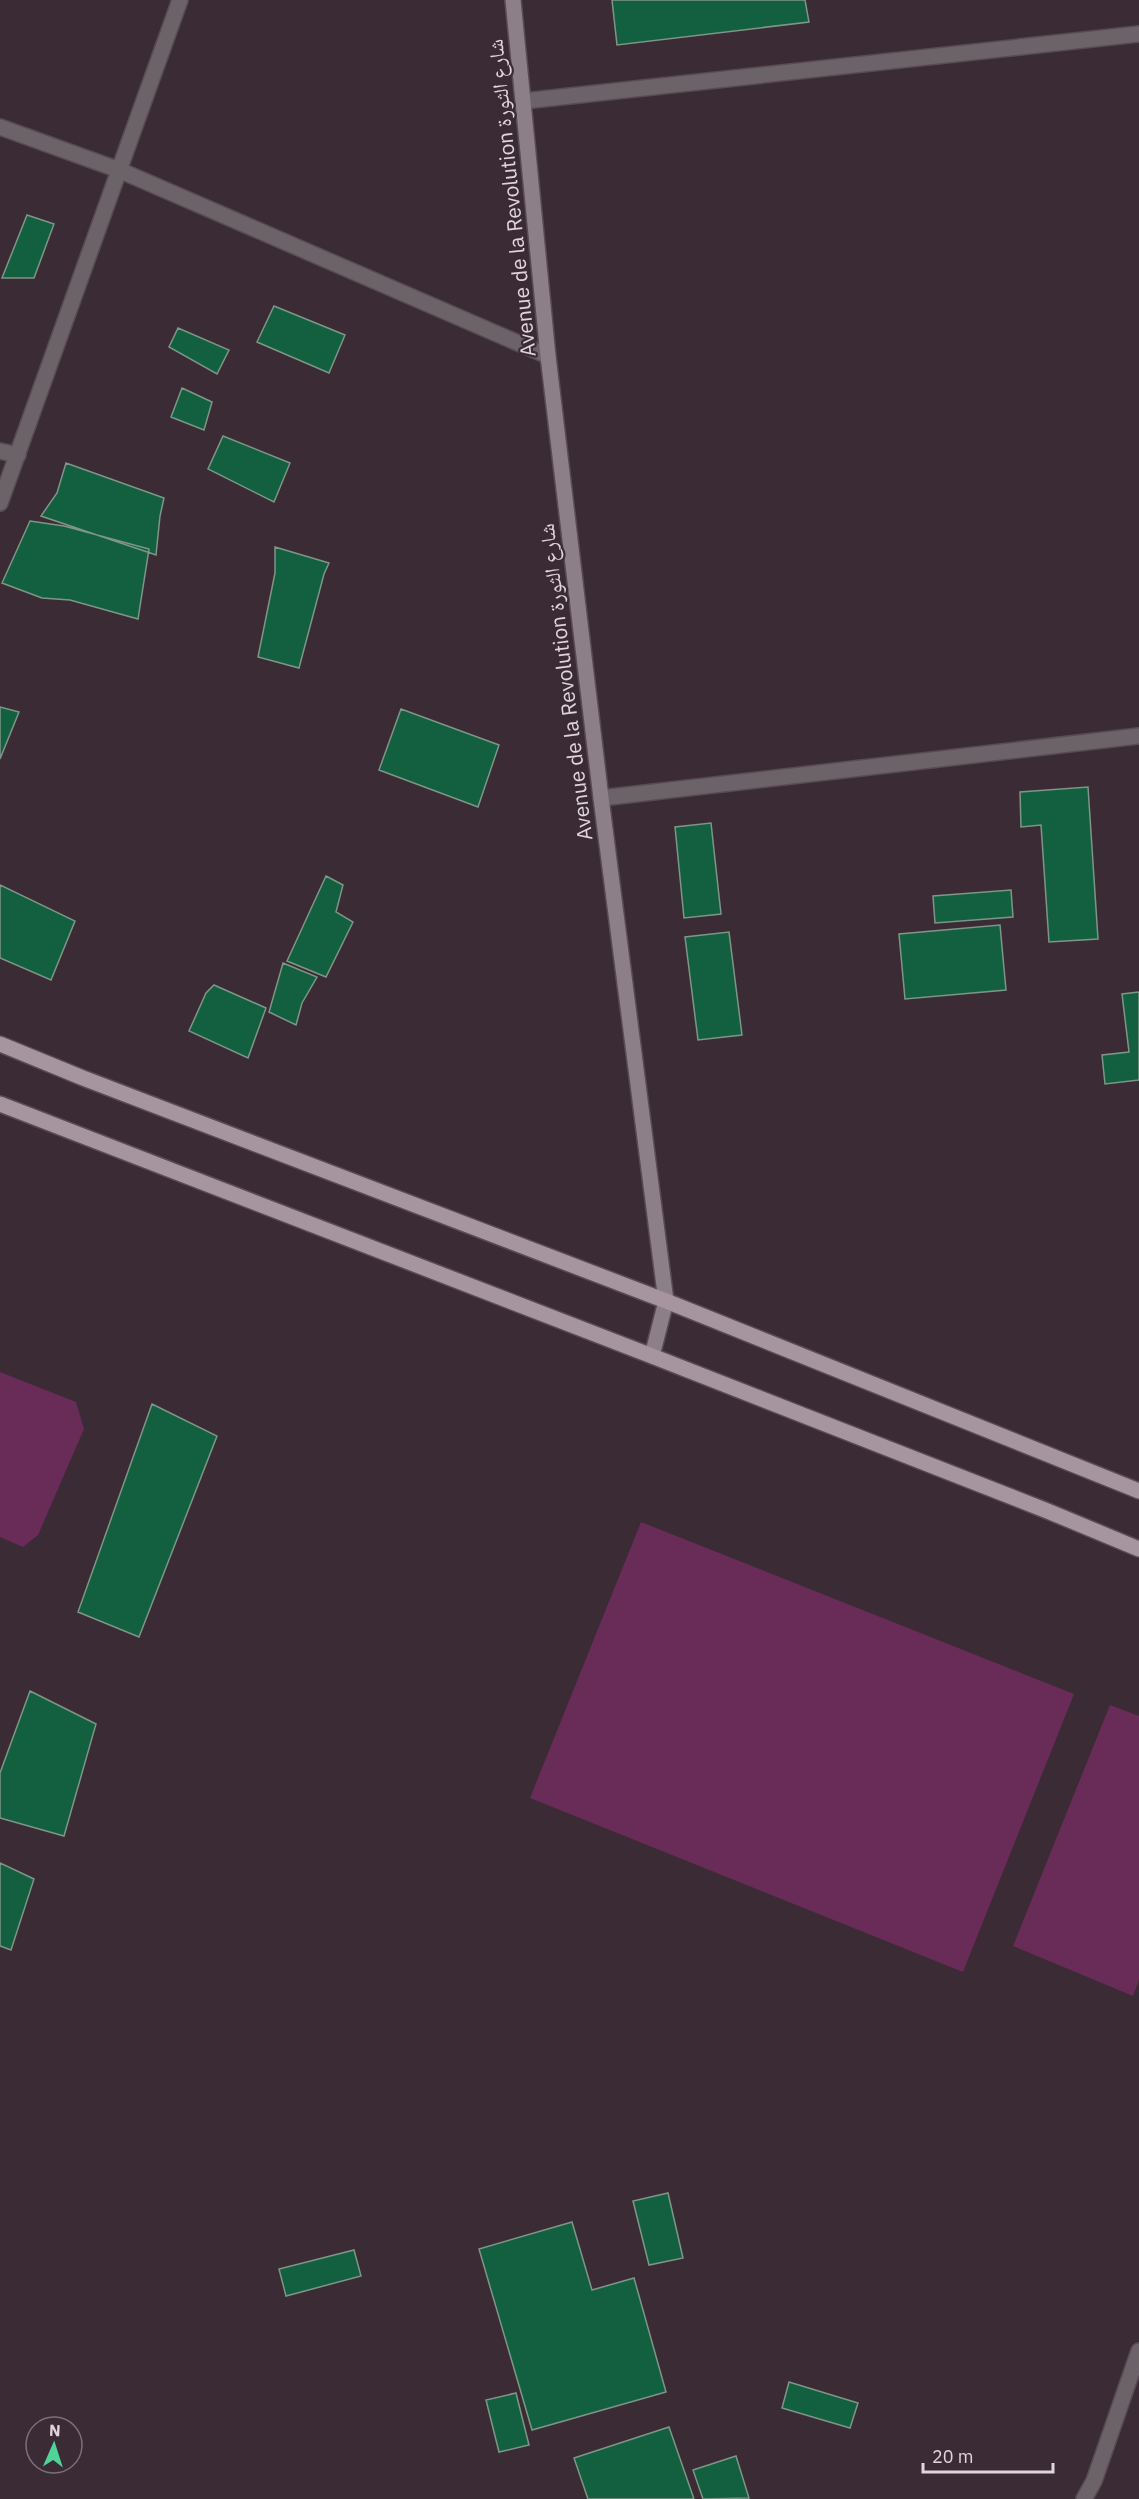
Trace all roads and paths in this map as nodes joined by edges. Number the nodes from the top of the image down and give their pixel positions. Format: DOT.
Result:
graph roads {
  1 [pos="180,0"];
  2 [pos="513,0"];
  3 [pos="1139,34"];
  4 [pos="524,101"];
  5 [pos="0,127"];
  6 [pos="119,170"];
  7 [pos="548,356"];
  8 [pos="0,451"];
  9 [pos="18,454"];
  10 [pos="0,503"];
  11 [pos="1139,736"];
  12 [pos="602,798"];
  13 [pos="0,1044"];
  14 [pos="0,1104"];
  15 [pos="666,1301"];
  16 [pos="652,1356"];
  17 [pos="1139,1491"];
  18 [pos="1139,1549"];
  19 [pos="1139,2351"];
  20 [pos="1084,2499"];
  1 -- 6 [label="street"];
  2 -- 4 [label="street, Avenue de la Revolution شارع الثورة"];
  3 -- 4 [label="street"];
  4 -- 7 [label="street, Avenue de la Revolution شارع الثورة"];
  5 -- 6 [label="street"];
  6 -- 7 [label="street"];
  6 -- 9 [label="street"];
  7 -- 12 [label="street, Avenue de la Revolution شارع الثورة"];
  8 -- 9 [label="street"];
  9 -- 10 [label="street"];
  11 -- 12 [label="street"];
  12 -- 15 [label="street, Avenue de la Revolution شارع الثورة"];
  13 -- 15 [label="main road"];
  14 -- 16 [label="main road"];
  15 -- 16 [label="street, Avenue de la Revolution شارع الثورة"];
  15 -- 17 [label="main road"];
  16 -- 18 [label="main road"];
  19 -- 20 [label="street"];
}
